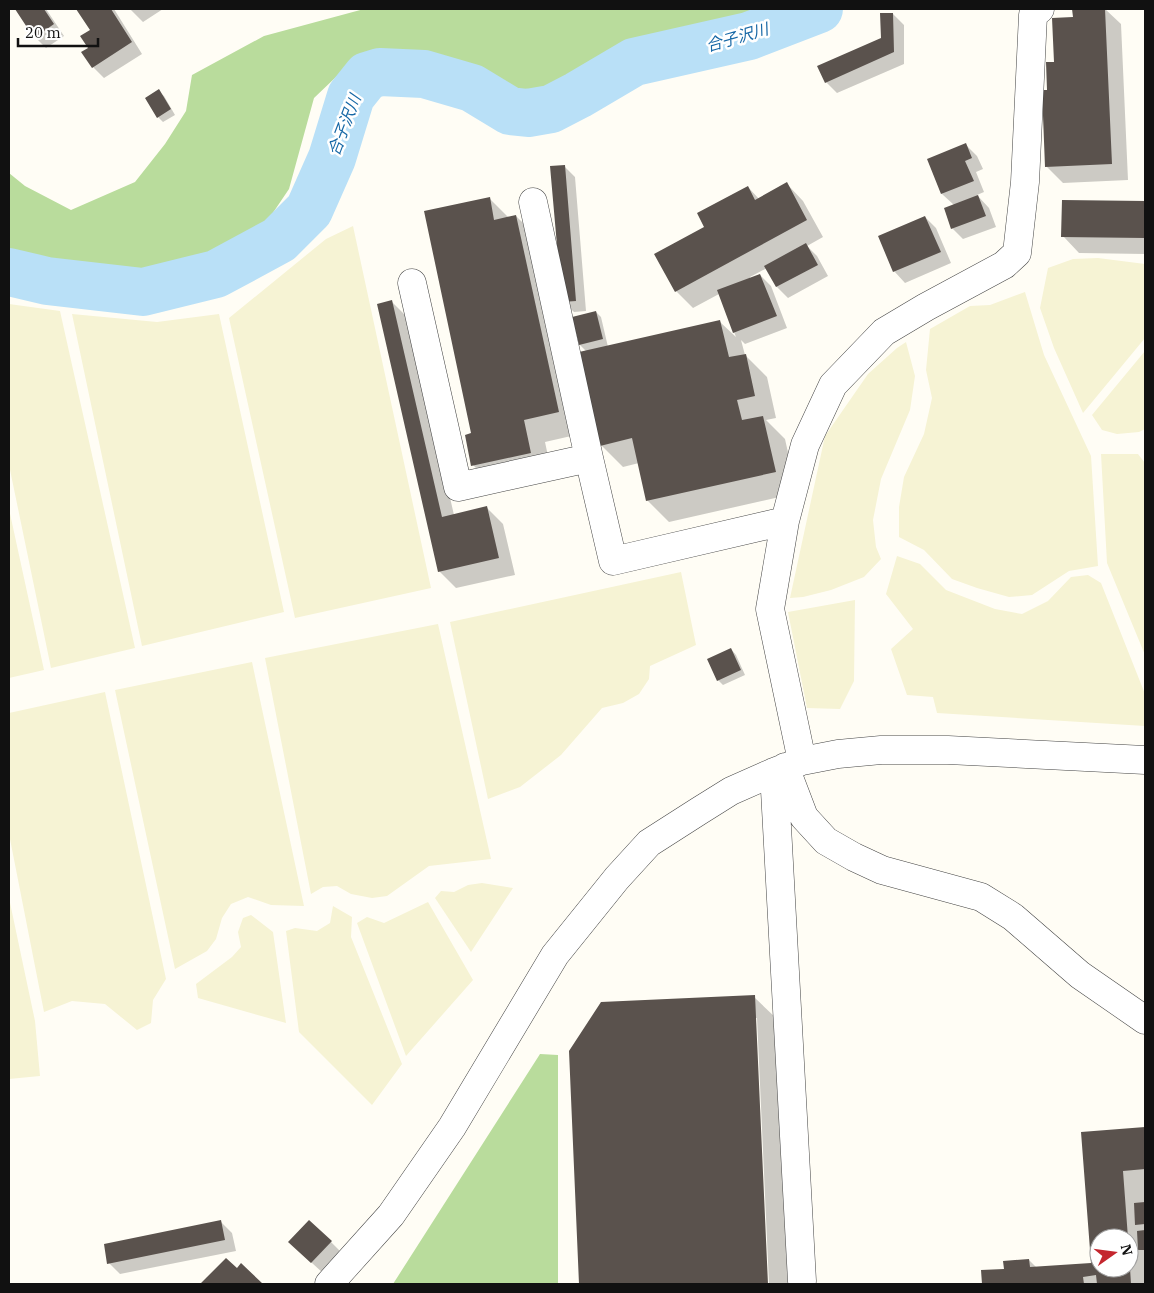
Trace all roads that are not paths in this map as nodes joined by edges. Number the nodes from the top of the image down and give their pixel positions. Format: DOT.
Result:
graph roads {
  1 [pos="1040,9"];
  2 [pos="533,202"];
  3 [pos="412,283"];
  4 [pos="590,458"];
  5 [pos="785,522"];
  6 [pos="1145,760"];
  7 [pos="787,766"];
  8 [pos="1145,1020"];
  9 [pos="802,1281"];
  10 [pos="329,1284"];
  1 -- 5 [label="street"];
  2 -- 4 [label="street"];
  3 -- 4 [label="street"];
  4 -- 5 [label="street"];
  5 -- 7 [label="street"];
  6 -- 7 [label="street"];
  7 -- 8 [label="street"];
  7 -- 9 [label="street"];
  7 -- 10 [label="street"];
}
